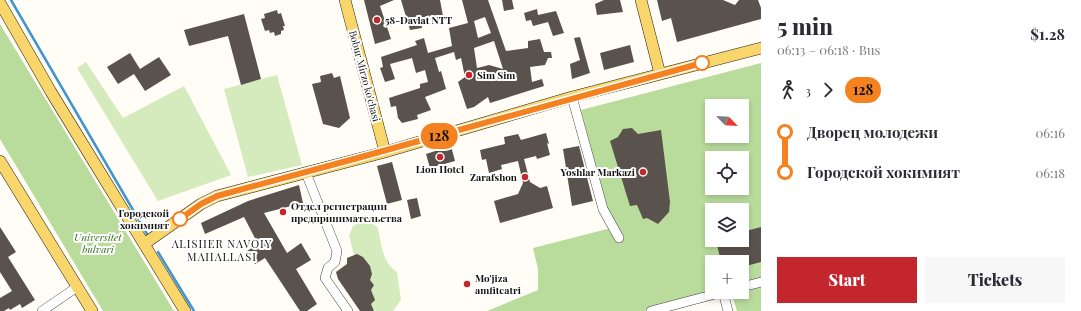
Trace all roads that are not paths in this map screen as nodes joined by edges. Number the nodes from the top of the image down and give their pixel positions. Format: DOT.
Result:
graph roads {
  1 [pos="346,0"];
  2 [pos="641,0"];
  3 [pos="0,3"];
  4 [pos="761,48"];
  5 [pos="664,73"];
  6 [pos="572,97"];
  7 [pos="385,152"];
  8 [pos="0,161"];
  9 [pos="306,173"];
  10 [pos="620,238"];
  11 [pos="144,244"];
  12 [pos="761,282"];
  13 [pos="749,285"];
  14 [pos="77,287"];
  15 [pos="705,297"];
  16 [pos="725,299"];
  17 [pos="42,311"];
  18 [pos="92,311"];
  19 [pos="185,311"];
  20 [pos="348,311"];
  21 [pos="652,311"];
  22 [pos="728,311"];
  1 -- 7 [label="main road, Bobur Mirzo ko'chasi"];
  2 -- 5 [label="main road"];
  3 -- 11 [label="main road"];
  4 -- 5 [label="main road"];
  5 -- 6 [label="main road"];
  6 -- 7 [label="main road"];
  6 -- 10 [label="street"];
  7 -- 9 [label="main road"];
  8 -- 14 [label="main road"];
  9 -- 11 [label="main road"];
  9 -- 20 [label="street"];
  11 -- 19 [label="main road"];
  12 -- 13 [label="street"];
  14 -- 17 [label="street"];
  14 -- 18 [label="main road"];
  15 -- 21 [label="street"];
  16 -- 22 [label="street"];
}
